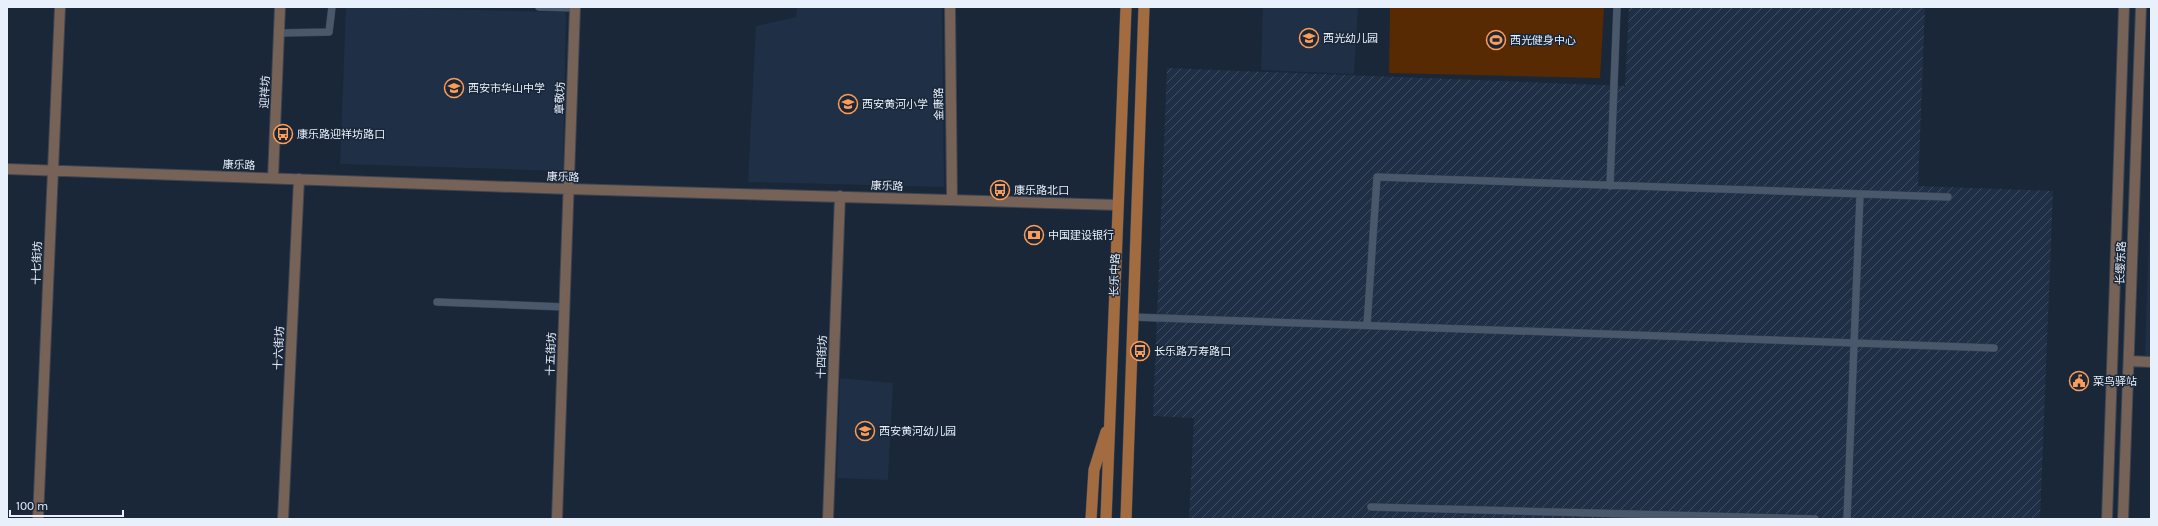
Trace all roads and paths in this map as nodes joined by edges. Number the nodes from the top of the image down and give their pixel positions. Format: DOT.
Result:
graph roads {
  1 [pos="60,7"];
  2 [pos="280,7"];
  3 [pos="332,7"];
  4 [pos="539,7"];
  5 [pos="950,7"];
  6 [pos="1126,7"];
  7 [pos="1144,7"];
  8 [pos="1617,7"];
  9 [pos="2124,7"];
  10 [pos="2141,7"];
  11 [pos="575,8"];
  12 [pos="280,33"];
  13 [pos="7,168"];
  14 [pos="53,170"];
  15 [pos="273,178"];
  16 [pos="299,179"];
  17 [pos="1610,186"];
  18 [pos="569,189"];
  19 [pos="1860,195"];
  20 [pos="840,196"];
  21 [pos="1948,197"];
  22 [pos="952,200"];
  23 [pos="1118,205"];
  24 [pos="437,302"];
  25 [pos="565,307"];
  26 [pos="1132,317"];
  27 [pos="1367,325"];
  28 [pos="1853,342"];
  29 [pos="1994,348"];
  30 [pos="2129,361"];
  31 [pos="2151,362"];
  32 [pos="1112,372"];
  33 [pos="1131,372"];
  34 [pos="1110,422"];
  35 [pos="1371,507"];
  36 [pos="38,519"];
  37 [pos="283,519"];
  38 [pos="557,519"];
  39 [pos="828,519"];
  40 [pos="1092,519"];
  41 [pos="1106,519"];
  42 [pos="1126,519"];
  43 [pos="1815,519"];
  44 [pos="1847,519"];
  45 [pos="2107,519"];
  46 [pos="2122,519"];
  1 -- 14 [label="street, 十七街坊"];
  2 -- 12 [label="street, 迎祥坊"];
  3 -- 12 [label="street"];
  4 -- 11 [label="street"];
  5 -- 22 [label="street, 金康路"];
  6 -- 23 [label="main road, 长乐中路"];
  7 -- 26 [label="main road, 长乐中路"];
  8 -- 17 [label="street"];
  9 -- 45 [label="street, 长缨东路"];
  10 -- 30 [label="street, 长缨东路"];
  11 -- 18 [label="street, 章敬坊"];
  12 -- 15 [label="street, 迎祥坊"];
  13 -- 14 [label="street, 康乐路"];
  14 -- 15 [label="street, 康乐路"];
  14 -- 36 [label="street, 十七街坊"];
  15 -- 16 [label="street, 康乐路"];
  16 -- 18 [label="street, 康乐路"];
  16 -- 37 [label="street, 十六街坊"];
  17 -- 19 [label="street"];
  17 -- 27 [label="street"];
  18 -- 20 [label="street, 康乐路"];
  18 -- 25 [label="street, 十五街坊"];
  19 -- 21 [label="street"];
  19 -- 28 [label="street"];
  20 -- 22 [label="street, 康乐路"];
  20 -- 39 [label="street, 十四街坊"];
  22 -- 23 [label="street, 康乐路"];
  23 -- 32 [label="main road, 长乐中路"];
  24 -- 25 [label="street"];
  25 -- 38 [label="street, 十五街坊"];
  26 -- 27 [label="street"];
  26 -- 33 [label="main road, 长乐中路"];
  27 -- 28 [label="street"];
  28 -- 29 [label="street"];
  28 -- 44 [label="street"];
  30 -- 31 [label="street"];
  30 -- 46 [label="street, 长缨东路"];
  32 -- 33 [label="main road"];
  32 -- 34 [label="main road, 长乐中路"];
  33 -- 42 [label="main road, 长乐中路"];
  34 -- 40 [label="main road"];
  34 -- 41 [label="main road, 长乐中路"];
  35 -- 43 [label="street"];
}
